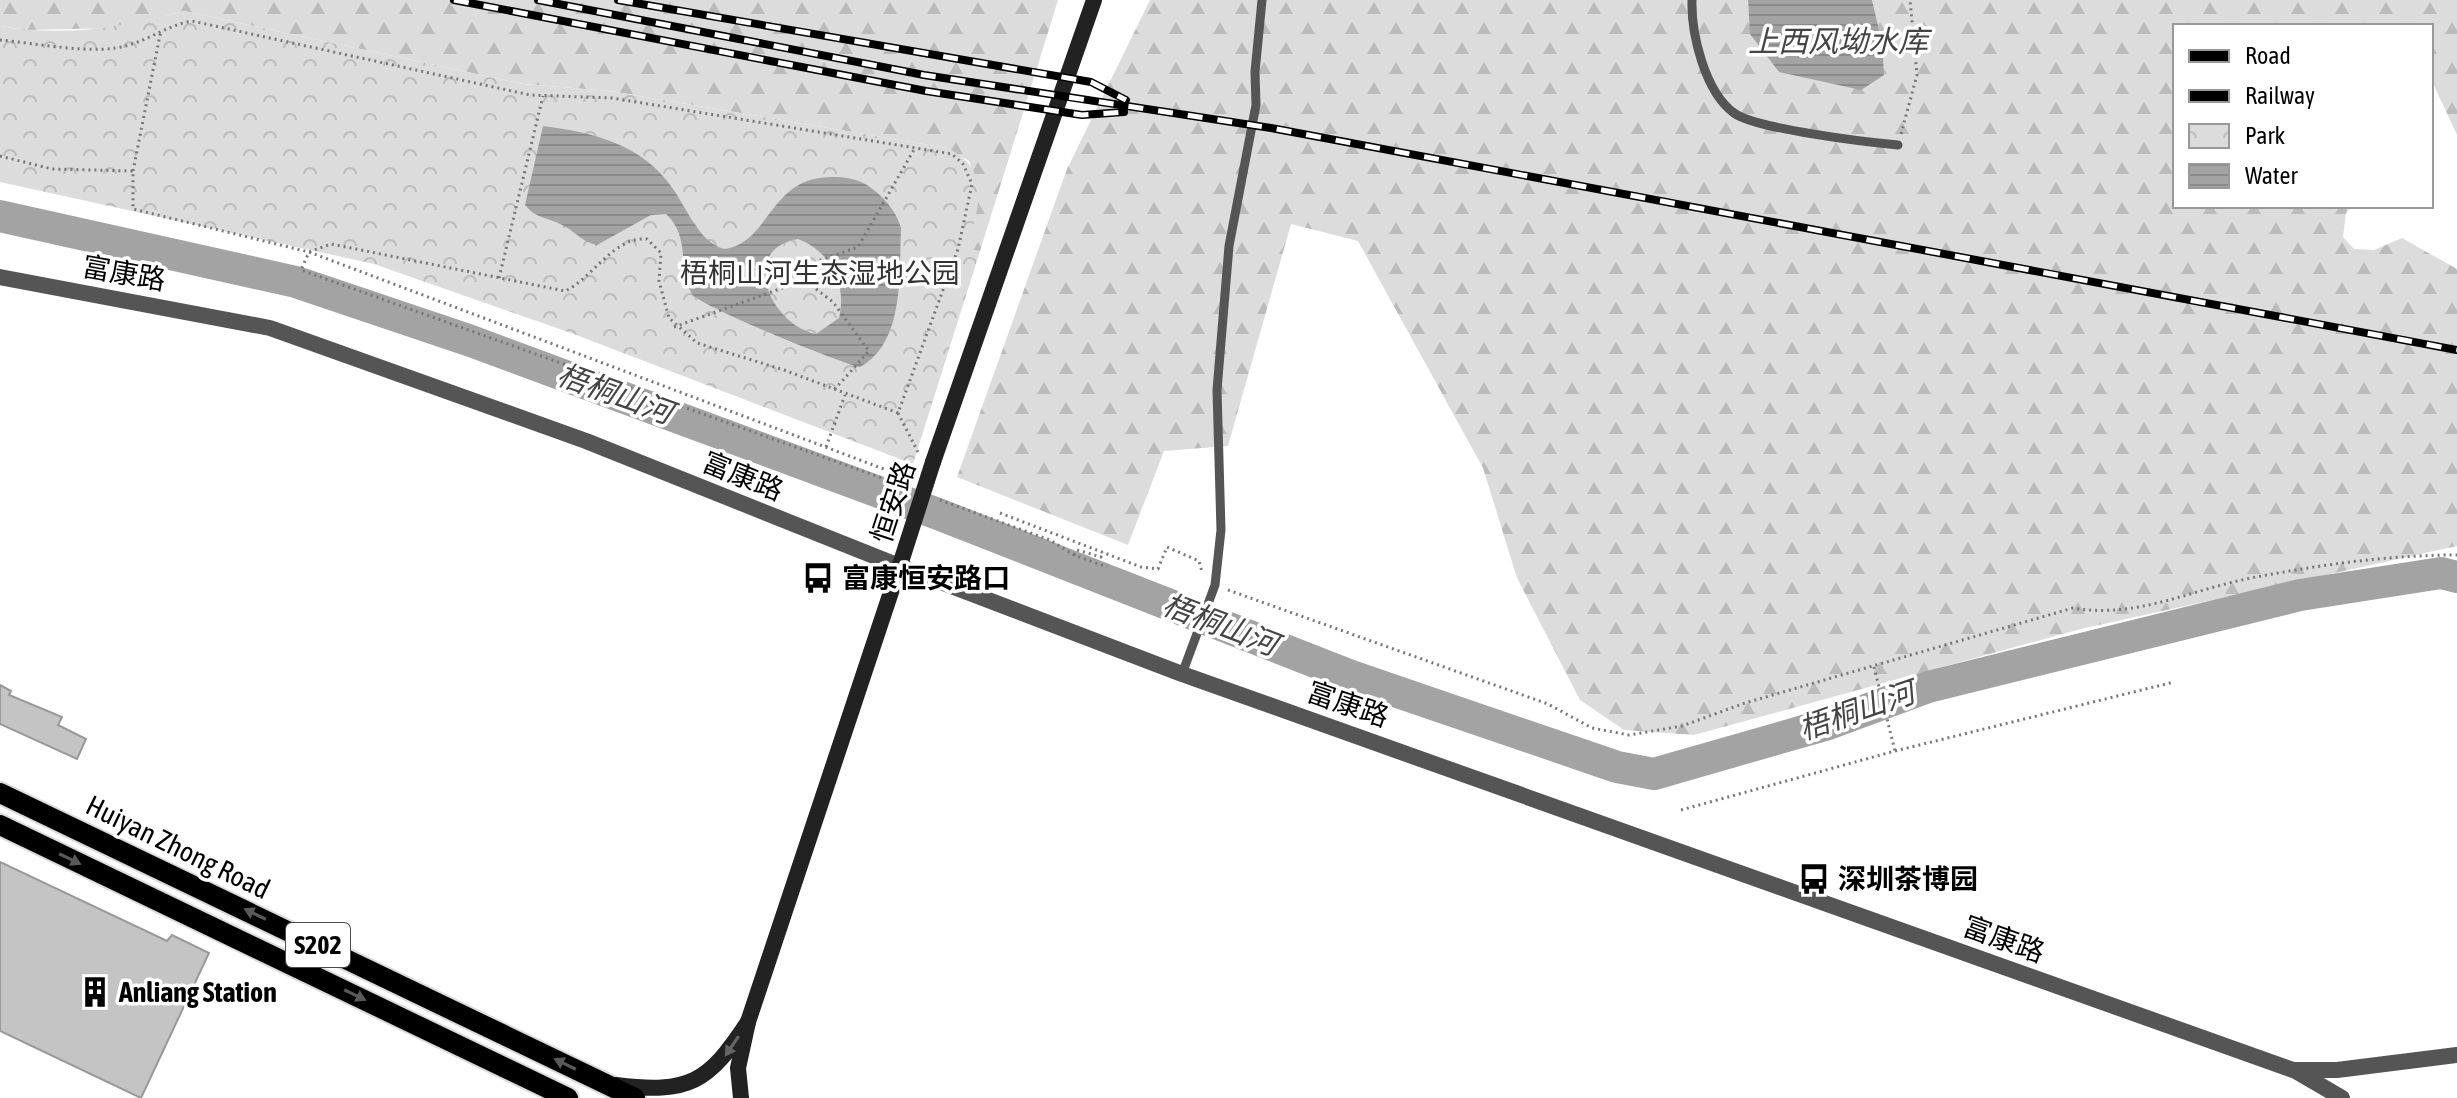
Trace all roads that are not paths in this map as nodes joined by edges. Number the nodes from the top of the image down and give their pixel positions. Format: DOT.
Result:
graph roads {
  1 [pos="1094,0"];
  2 [pos="1692,0"];
  3 [pos="1260,1"];
  4 [pos="1898,145"];
  5 [pos="0,277"];
  6 [pos="900,566"];
  7 [pos="1184,666"];
  8 [pos="0,793"];
  9 [pos="0,825"];
  10 [pos="748,1022"];
  11 [pos="2457,1055"];
  12 [pos="2293,1070"];
  13 [pos="607,1084"];
  14 [pos="568,1098"];
  15 [pos="635,1098"];
  16 [pos="741,1098"];
  17 [pos="2342,1098"];
  1 -- 6 [label="street, 恒安路, bridge"];
  2 -- 4 [label="lane"];
  3 -- 7 [label="lane"];
  5 -- 6 [label="street, 富康路"];
  6 -- 7 [label="street, 富康路"];
  6 -- 10 [label="street, 恒安路"];
  7 -- 12 [label="street, 富康路"];
  13 -- 8 [label="main road, Huiyan Zhong Road / S202, one-way"];
  9 -- 14 [label="main road, Huiyan Zhong Road / S202, one-way"];
  10 -- 13 [label="street, one-way"];
  10 -- 16 [label="street"];
  11 -- 12 [label="street, 富康路"];
  12 -- 17 [label="street"];
  13 -- 15 [label="main road, Huiyan Zhong Road / S202"];
}
